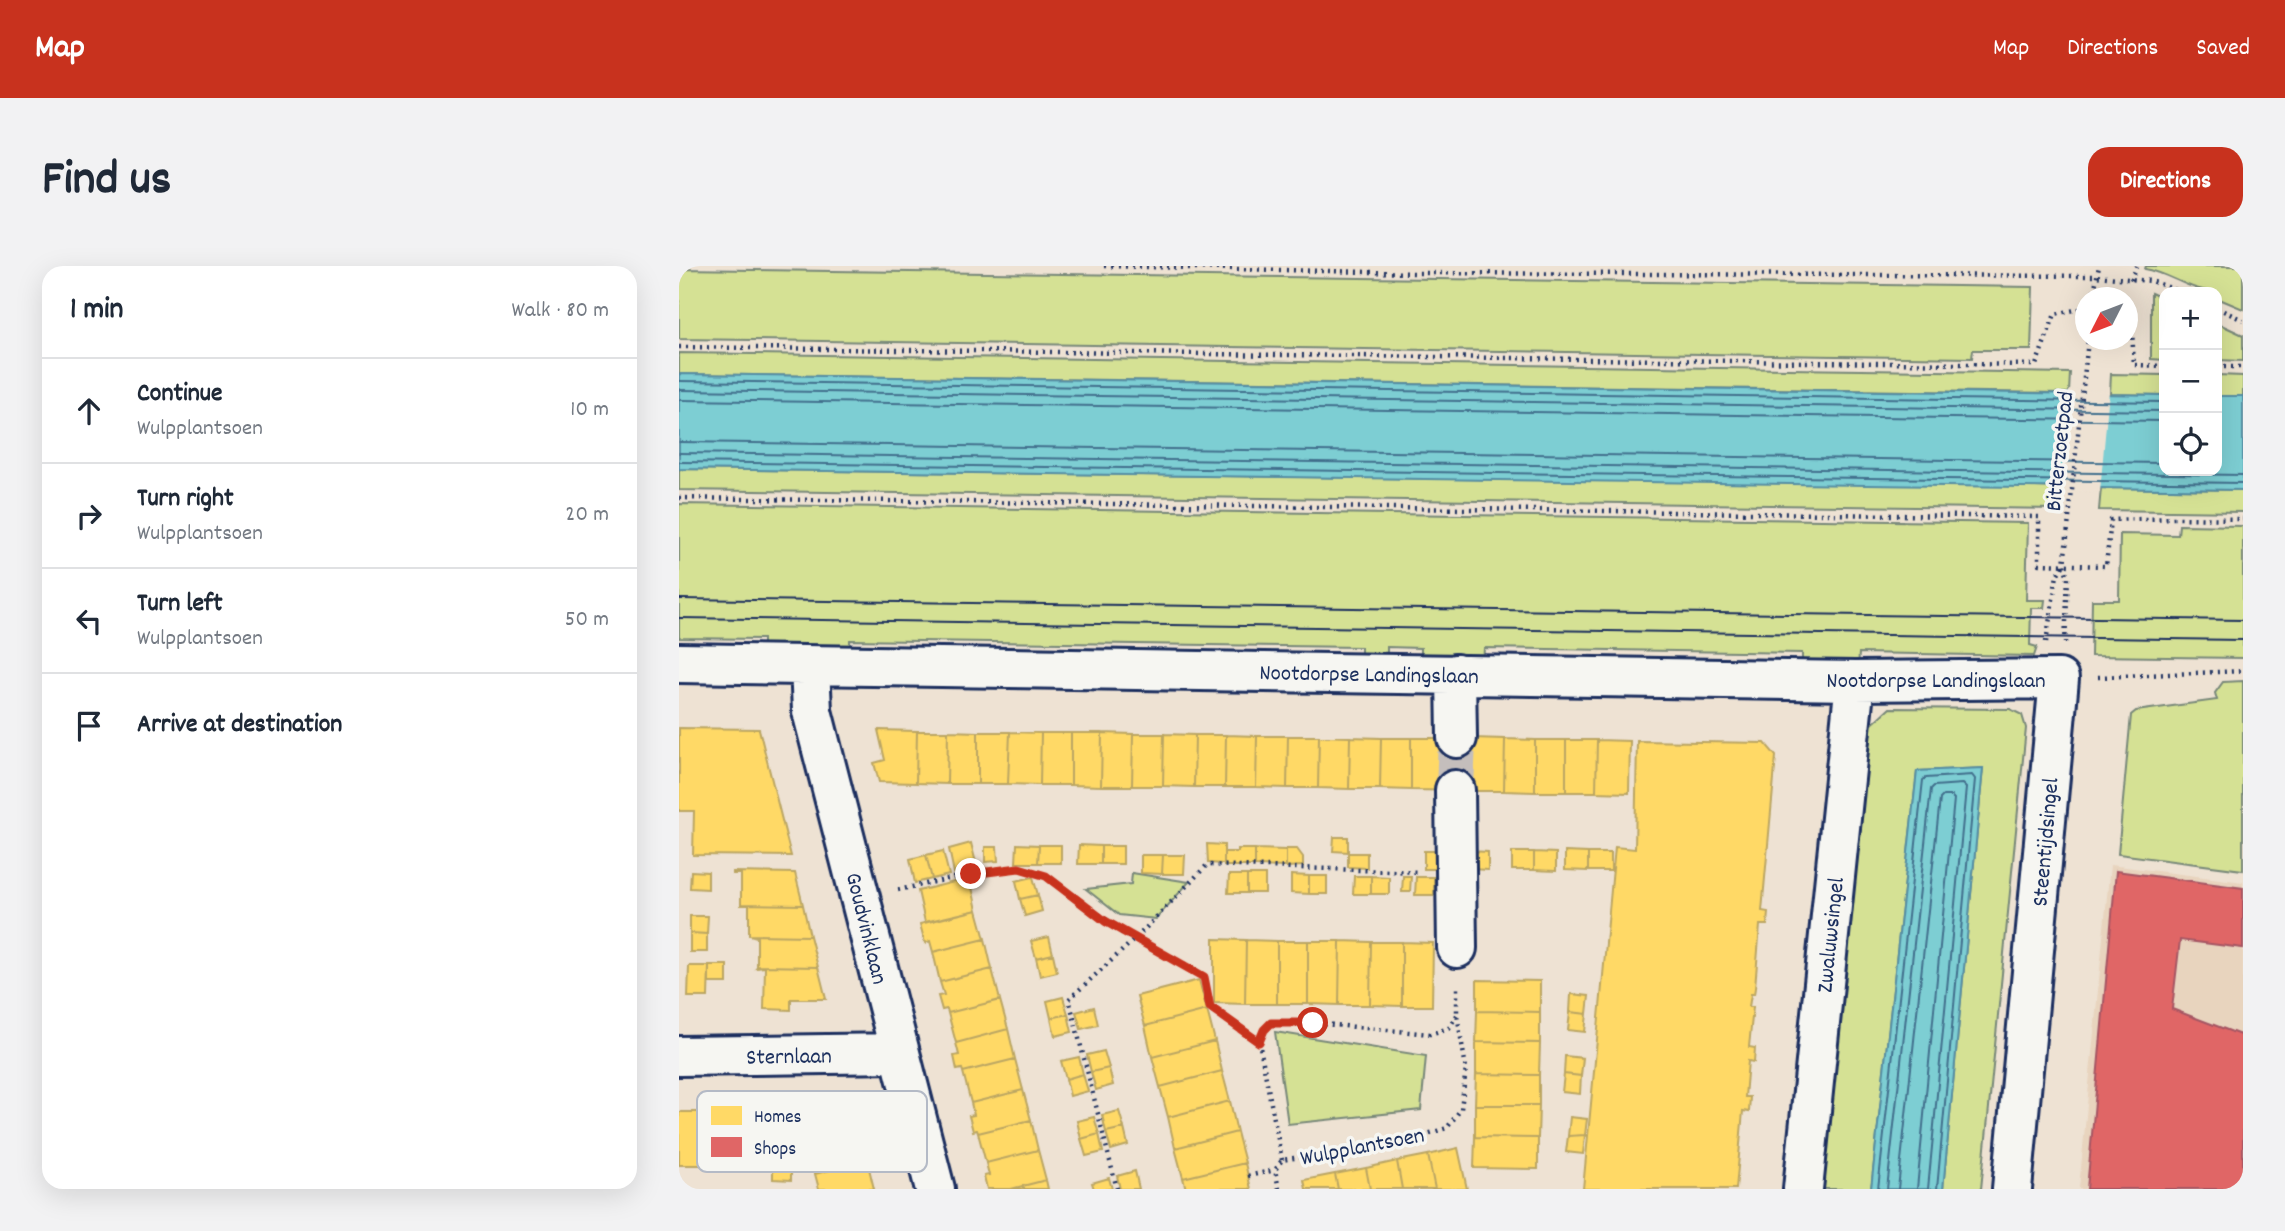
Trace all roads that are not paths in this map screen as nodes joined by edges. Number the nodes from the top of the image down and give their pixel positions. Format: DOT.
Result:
graph roads {
  1 [pos="679,663"];
  2 [pos="810,666"];
  3 [pos="1456,674"];
  4 [pos="2059,679"];
  5 [pos="1855,681"];
  6 [pos="1457,738"];
  7 [pos="1455,790"];
  8 [pos="1457,948"];
  9 [pos="900,1053"];
  10 [pos="679,1056"];
  11 [pos="910,1091"];
  12 [pos="927,1158"];
  13 [pos="935,1189"];
  14 [pos="1803,1189"];
  15 [pos="2012,1189"];
  1 -- 2 [label="street, Nootdorpse Landingslaan"];
  2 -- 3 [label="street, Nootdorpse Landingslaan"];
  2 -- 9 [label="street, Goudvinklaan"];
  3 -- 5 [label="street, Nootdorpse Landingslaan"];
  3 -- 6 [label="street"];
  4 -- 5 [label="street, Nootdorpse Landingslaan"];
  4 -- 15 [label="street, Steentijdsingel"];
  5 -- 14 [label="street, Zwaluwsingel"];
  7 -- 8 [label="street"];
  9 -- 10 [label="street, Sternlaan"];
  9 -- 11 [label="street, Goudvinklaan"];
  12 -- 13 [label="street, Goudvinklaan"];
}
